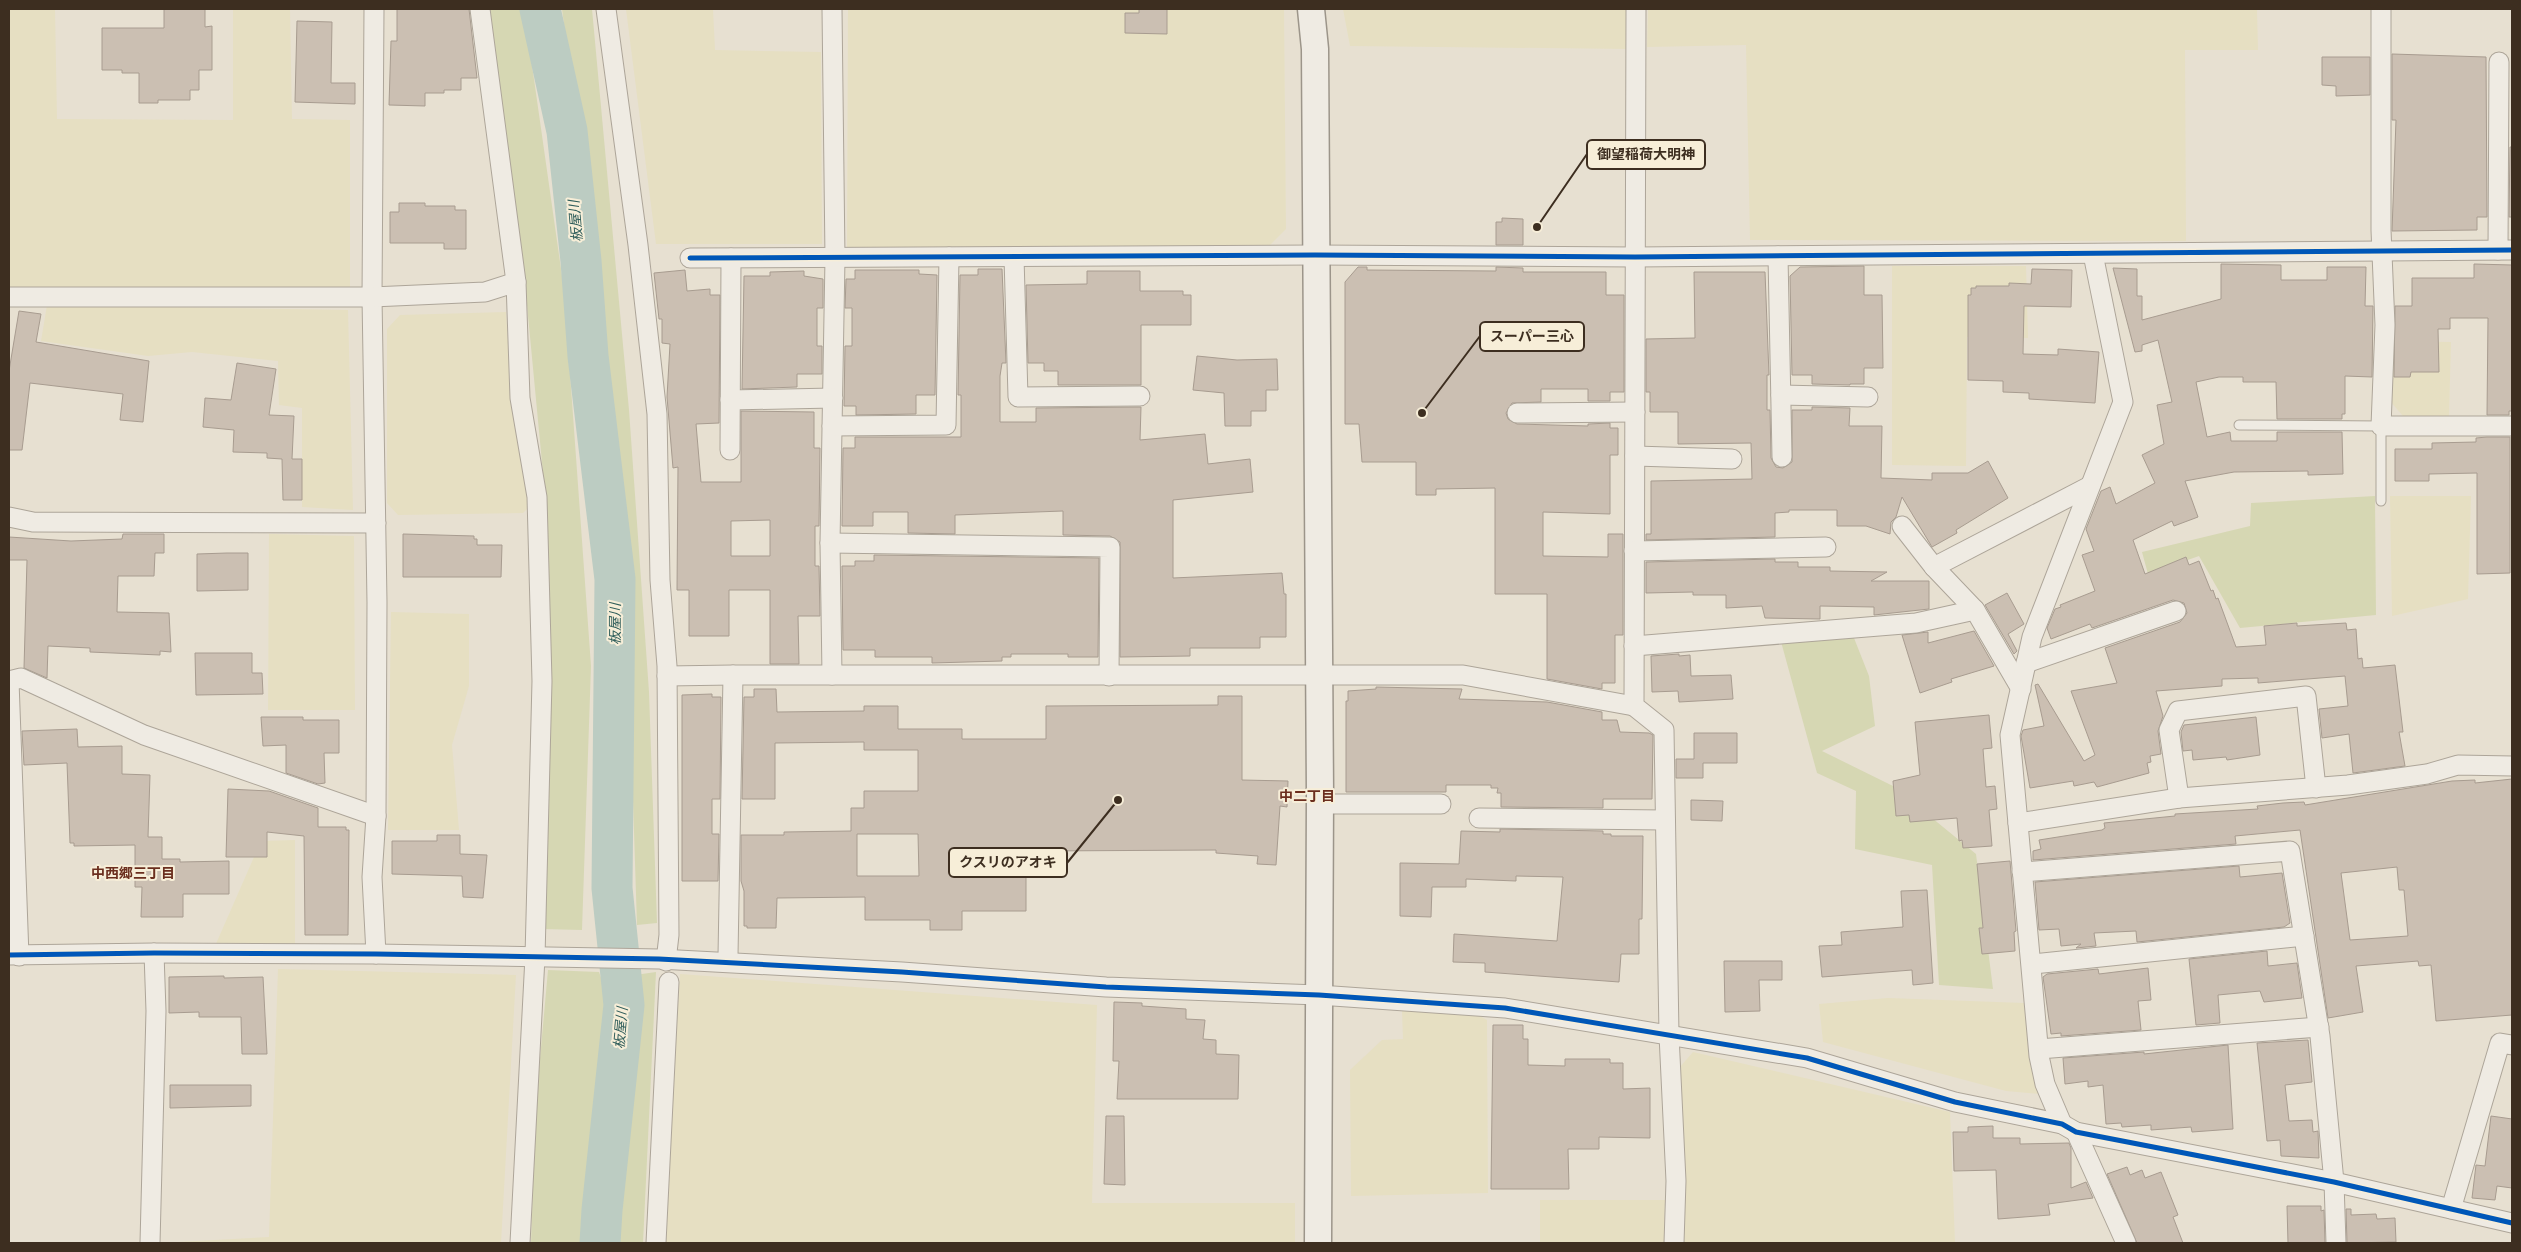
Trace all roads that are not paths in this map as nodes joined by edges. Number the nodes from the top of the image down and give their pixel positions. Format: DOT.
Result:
graph roads {
  1 [pos="374,9"];
  2 [pos="480,9"];
  3 [pos="606,9"];
  4 [pos="832,9"];
  5 [pos="1311,9"];
  6 [pos="1636,9"];
  7 [pos="2382,9"];
  8 [pos="2499,62"];
  9 [pos="2382,250"];
  10 [pos="2505,250"];
  11 [pos="2093,254"];
  12 [pos="1315,255"];
  13 [pos="1778,256"];
  14 [pos="949,257"];
  15 [pos="1014,257"];
  16 [pos="1636,257"];
  17 [pos="690,258"];
  18 [pos="731,258"];
  19 [pos="834,258"];
  20 [pos="516,282"];
  21 [pos="9,297"];
  22 [pos="372,297"];
  23 [pos="1781,395"];
  24 [pos="1140,396"];
  25 [pos="1868,397"];
  26 [pos="833,398"];
  27 [pos="730,400"];
  28 [pos="1517,412"];
  29 [pos="1635,412"];
  30 [pos="2239,425"];
  31 [pos="832,426"];
  32 [pos="2382,426"];
  33 [pos="2512,426"];
  34 [pos="730,450"];
  35 [pos="1634,456"];
  36 [pos="1782,457"];
  37 [pos="1732,459"];
  38 [pos="2090,486"];
  39 [pos="2382,501"];
  40 [pos="9,517"];
  41 [pos="376,522"];
  42 [pos="1902,526"];
  43 [pos="830,543"];
  44 [pos="1826,547"];
  45 [pos="1634,551"];
  46 [pos="1934,567"];
  47 [pos="1975,610"];
  48 [pos="2176,611"];
  49 [pos="1634,646"];
  50 [pos="2026,663"];
  51 [pos="832,674"];
  52 [pos="733,675"];
  53 [pos="667,676"];
  54 [pos="1109,676"];
  55 [pos="1319,676"];
  56 [pos="9,681"];
  57 [pos="2021,689"];
  58 [pos="1634,706"];
  59 [pos="2512,766"];
  60 [pos="2316,788"];
  61 [pos="2179,798"];
  62 [pos="1320,804"];
  63 [pos="1441,804"];
  64 [pos="376,816"];
  65 [pos="1479,818"];
  66 [pos="1666,820"];
  67 [pos="2018,823"];
  68 [pos="2022,872"];
  69 [pos="2304,936"];
  70 [pos="154,952"];
  71 [pos="376,954"];
  72 [pos="14,955"];
  73 [pos="728,956"];
  74 [pos="535,958"];
  75 [pos="662,960"];
  76 [pos="2032,964"];
  77 [pos="669,982"];
  78 [pos="1319,995"];
  79 [pos="2319,1027"];
  80 [pos="1669,1035"];
  81 [pos="2512,1045"];
  82 [pos="2039,1049"];
  83 [pos="2069,1128"];
  84 [pos="2334,1182"];
  85 [pos="2450,1209"];
  86 [pos="2512,1223"];
  87 [pos="150,1243"];
  88 [pos="520,1243"];
  89 [pos="656,1243"];
  90 [pos="1318,1243"];
  91 [pos="1674,1243"];
  92 [pos="2126,1243"];
  93 [pos="2336,1243"];
  1 -- 22 [label="street"];
  2 -- 20 [label="street"];
  3 -- 53 [label="street"];
  4 -- 19 [label="street"];
  5 -- 12 [label="street"];
  6 -- 16 [label="street"];
  7 -- 9 [label="street"];
  8 -- 10 [label="street"];
  9 -- 10 [label="street"];
  9 -- 11 [label="street"];
  9 -- 32 [label="street"];
  11 -- 13 [label="street"];
  11 -- 38 [label="street"];
  12 -- 15 [label="street"];
  12 -- 16 [label="street"];
  12 -- 55 [label="street"];
  13 -- 16 [label="street"];
  13 -- 23 [label="street"];
  14 -- 15 [label="street"];
  14 -- 19 [label="street"];
  14 -- 31 [label="street"];
  15 -- 24 [label="street"];
  16 -- 29 [label="street"];
  17 -- 18 [label="street"];
  18 -- 19 [label="street"];
  18 -- 27 [label="street"];
  19 -- 26 [label="street"];
  20 -- 22 [label="street"];
  20 -- 74 [label="street"];
  21 -- 22 [label="street"];
  22 -- 41 [label="street"];
  23 -- 25 [label="street"];
  23 -- 36 [label="street"];
  26 -- 27 [label="street"];
  26 -- 31 [label="street"];
  27 -- 34 [label="street"];
  28 -- 29 [label="street"];
  29 -- 35 [label="street"];
  30 -- 32 [label="lane"];
  31 -- 43 [label="street"];
  32 -- 33 [label="street"];
  32 -- 39 [label="lane"];
  35 -- 37 [label="street"];
  35 -- 45 [label="street"];
  38 -- 46 [label="street"];
  38 -- 50 [label="street"];
  40 -- 41 [label="street"];
  41 -- 64 [label="street"];
  42 -- 46 [label="street"];
  43 -- 51 [label="street"];
  43 -- 54 [label="street"];
  44 -- 45 [label="street"];
  45 -- 49 [label="street"];
  46 -- 47 [label="street"];
  47 -- 49 [label="street"];
  47 -- 57 [label="street"];
  48 -- 50 [label="street"];
  49 -- 58 [label="street"];
  50 -- 57 [label="street"];
  51 -- 52 [label="street"];
  51 -- 54 [label="street"];
  52 -- 53 [label="street"];
  52 -- 73 [label="street"];
  53 -- 75 [label="street"];
  54 -- 55 [label="street"];
  55 -- 58 [label="street"];
  55 -- 62 [label="street"];
  56 -- 64 [label="street"];
  56 -- 72 [label="street"];
  57 -- 67 [label="street"];
  58 -- 66 [label="street"];
  59 -- 60 [label="street"];
  60 -- 61 [label="street"];
  60 -- 61 [label="street"];
  61 -- 67 [label="street"];
  62 -- 63 [label="street"];
  62 -- 78 [label="street"];
  64 -- 71 [label="street"];
  65 -- 66 [label="street"];
  66 -- 80 [label="street"];
  67 -- 68 [label="street"];
  68 -- 69 [label="street"];
  68 -- 76 [label="street"];
  69 -- 76 [label="street"];
  69 -- 79 [label="street"];
  70 -- 71 [label="street"];
  70 -- 72 [label="street"];
  70 -- 87 [label="street"];
  71 -- 74 [label="street"];
  74 -- 75 [label="street"];
  74 -- 88 [label="street"];
  75 -- 78 [label="street"];
  76 -- 82 [label="street"];
  77 -- 89 [label="street"];
  78 -- 80 [label="street"];
  78 -- 90 [label="street"];
  79 -- 82 [label="street"];
  79 -- 84 [label="street"];
  80 -- 83 [label="street"];
  80 -- 91 [label="street"];
  81 -- 85 [label="street"];
  82 -- 83 [label="street"];
  83 -- 84 [label="street"];
  83 -- 92 [label="street"];
  84 -- 85 [label="street"];
  84 -- 93 [label="street"];
  85 -- 86 [label="street"];
}
